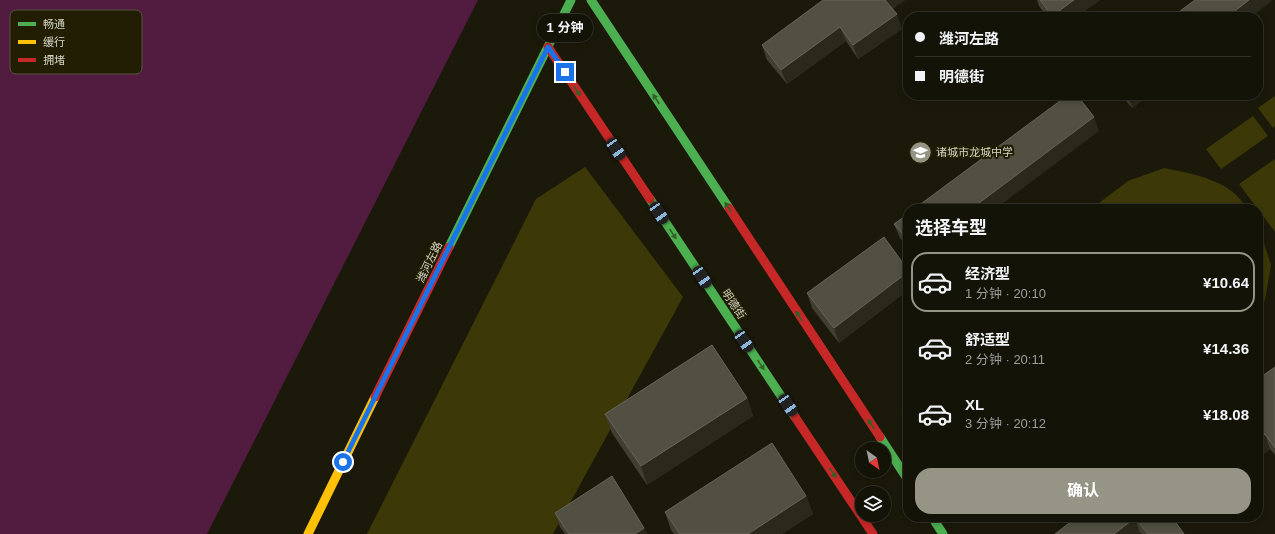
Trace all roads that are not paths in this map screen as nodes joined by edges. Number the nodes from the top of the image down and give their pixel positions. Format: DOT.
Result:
graph roads {
  1 [pos="571,0"];
  2 [pos="591,0"];
  3 [pos="548,47"];
  4 [pos="903,472"];
  5 [pos="936,522"];
  6 [pos="308,534"];
  7 [pos="874,534"];
  8 [pos="944,534"];
  1 -- 3 [label="street, 潍河左路"];
  4 -- 2 [label="street, one-way"];
  3 -- 6 [label="street, 潍河左路"];
  3 -- 7 [label="street, 明德街, one-way"];
  5 -- 8 [label="street"];
}
